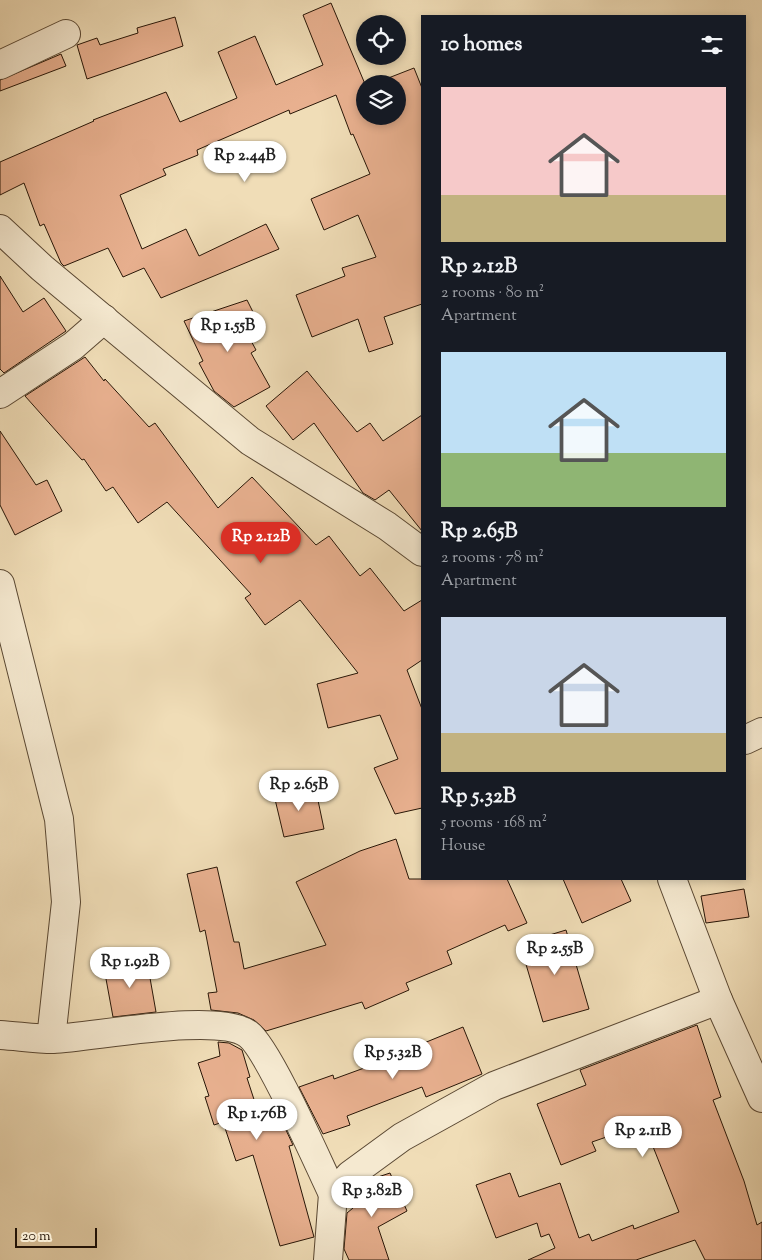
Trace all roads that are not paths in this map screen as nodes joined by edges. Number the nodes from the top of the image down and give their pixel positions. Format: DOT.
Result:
graph roads {
  1 [pos="66,34"];
  2 [pos="0,66"];
  3 [pos="0,229"];
  4 [pos="104,319"];
  5 [pos="0,394"];
  6 [pos="421,551"];
  7 [pos="0,584"];
  8 [pos="762,732"];
  9 [pos="746,740"];
  10 [pos="672,880"];
  11 [pos="718,1000"];
  12 [pos="0,1035"];
  13 [pos="51,1039"];
  14 [pos="762,1098"];
  15 [pos="333,1194"];
  16 [pos="328,1260"];
  1 -- 2 [label="street"];
  3 -- 4 [label="street"];
  4 -- 5 [label="street"];
  4 -- 6 [label="street"];
  7 -- 13 [label="street"];
  8 -- 9 [label="street"];
  10 -- 11 [label="street"];
  11 -- 14 [label="street"];
  11 -- 15 [label="street"];
  12 -- 13 [label="street"];
  13 -- 15 [label="street"];
  15 -- 16 [label="street"];
}
